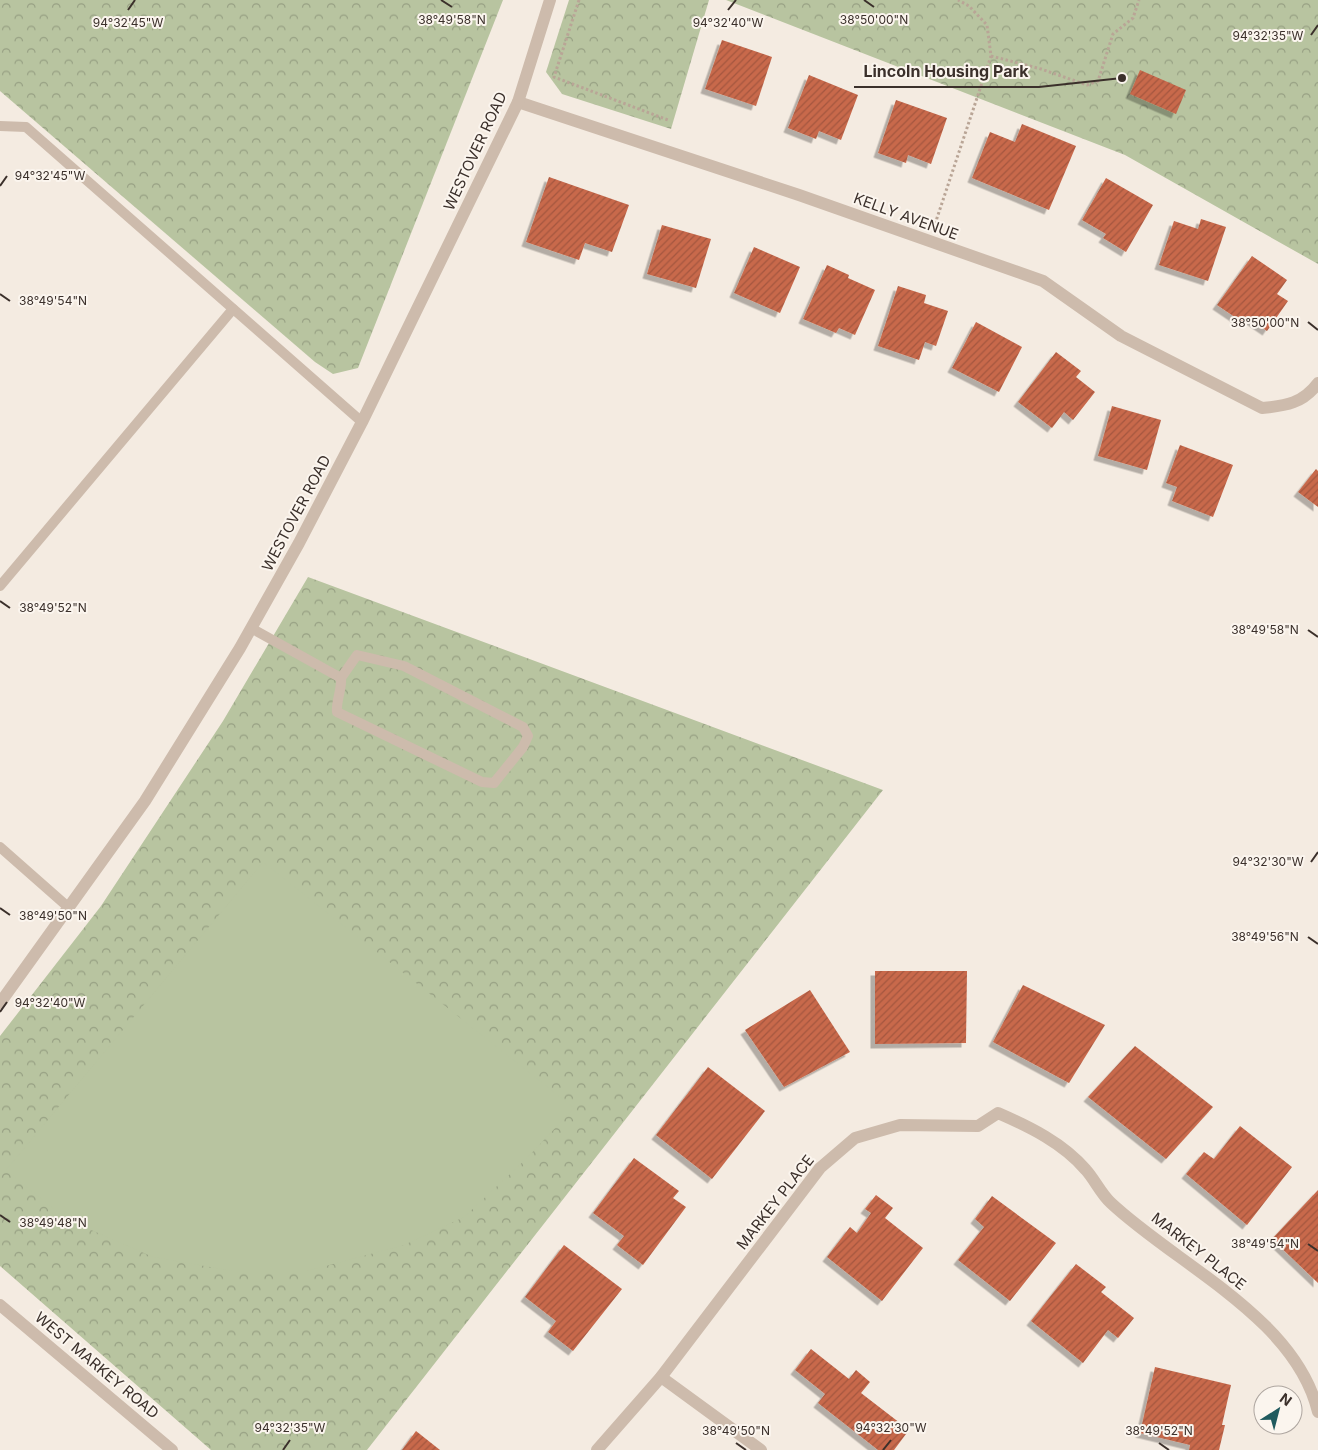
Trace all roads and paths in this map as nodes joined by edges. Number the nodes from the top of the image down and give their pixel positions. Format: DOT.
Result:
graph roads {
  1 [pos="550,0"];
  2 [pos="579,0"];
  3 [pos="958,0"];
  4 [pos="1139,0"];
  5 [pos="991,56"];
  6 [pos="518,102"];
  7 [pos="668,120"];
  8 [pos="0,126"];
  9 [pos="930,242"];
  10 [pos="233,309"];
  11 [pos="1318,383"];
  12 [pos="362,422"];
  13 [pos="0,586"];
  14 [pos="251,628"];
  15 [pos="341,678"];
  16 [pos="0,847"];
  17 [pos="68,907"];
  18 [pos="0,1003"];
  19 [pos="0,1305"];
  20 [pos="661,1377"];
  21 [pos="1318,1412"];
  22 [pos="172,1450"];
  23 [pos="597,1450"];
  24 [pos="761,1450"];
  1 -- 6 [label="street, WESTOVER ROAD"];
  2 -- 7 [label="path"];
  3 -- 5 [label="path"];
  4 -- 5 [label="path"];
  5 -- 9 [label="path"];
  6 -- 9 [label="street, KELLY AVENUE"];
  6 -- 12 [label="street, WESTOVER ROAD"];
  8 -- 10 [label="lane"];
  9 -- 11 [label="street, KELLY AVENUE"];
  10 -- 12 [label="lane"];
  10 -- 13 [label="lane"];
  12 -- 14 [label="street, WESTOVER ROAD"];
  14 -- 15 [label="lane"];
  14 -- 17 [label="street, WESTOVER ROAD"];
  15 -- 15 [label="lane"];
  16 -- 17 [label="lane"];
  17 -- 18 [label="street, WESTOVER ROAD"];
  19 -- 22 [label="street, WEST MARKEY ROAD"];
  20 -- 21 [label="street, MARKEY PLACE"];
  20 -- 23 [label="street, MARKEY PLACE"];
  20 -- 24 [label="street"];
}
